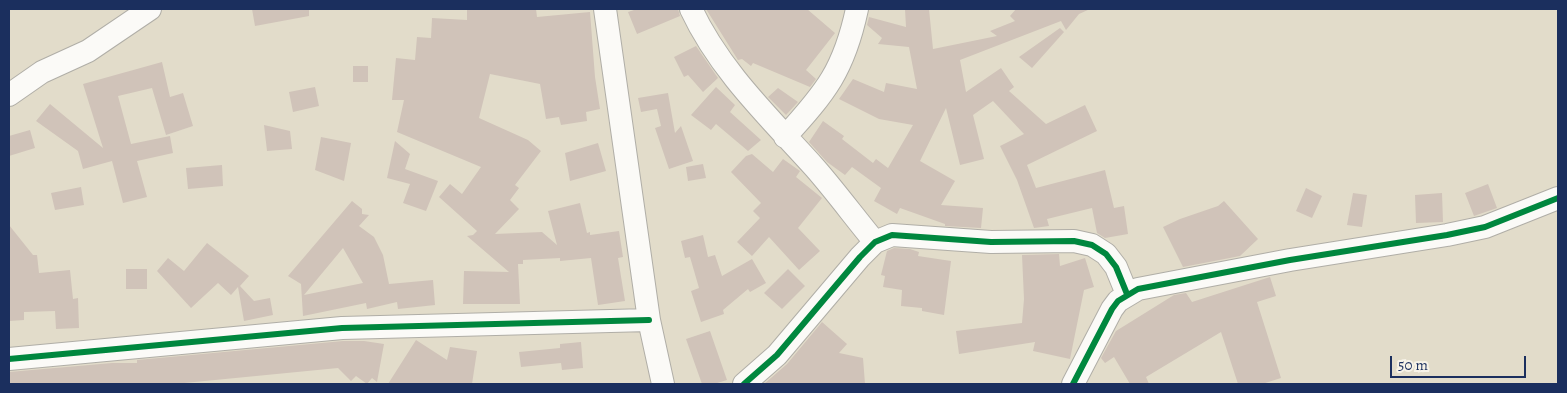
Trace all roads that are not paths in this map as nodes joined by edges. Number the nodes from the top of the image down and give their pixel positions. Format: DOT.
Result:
graph roads {
  1 [pos="150,9"];
  2 [pos="605,9"];
  3 [pos="691,9"];
  4 [pos="857,9"];
  5 [pos="9,95"];
  6 [pos="785,137"];
  7 [pos="1558,198"];
  8 [pos="875,242"];
  9 [pos="1127,294"];
  10 [pos="649,320"];
  11 [pos="9,359"];
  12 [pos="663,384"];
  13 [pos="744,384"];
  14 [pos="1073,384"];
  1 -- 5 [label="street"];
  2 -- 10 [label="street"];
  3 -- 6 [label="street"];
  4 -- 6 [label="street"];
  6 -- 8 [label="street"];
  7 -- 9 [label="street"];
  8 -- 9 [label="street"];
  8 -- 13 [label="street"];
  9 -- 14 [label="street"];
  10 -- 11 [label="street"];
  10 -- 12 [label="street"];
}
